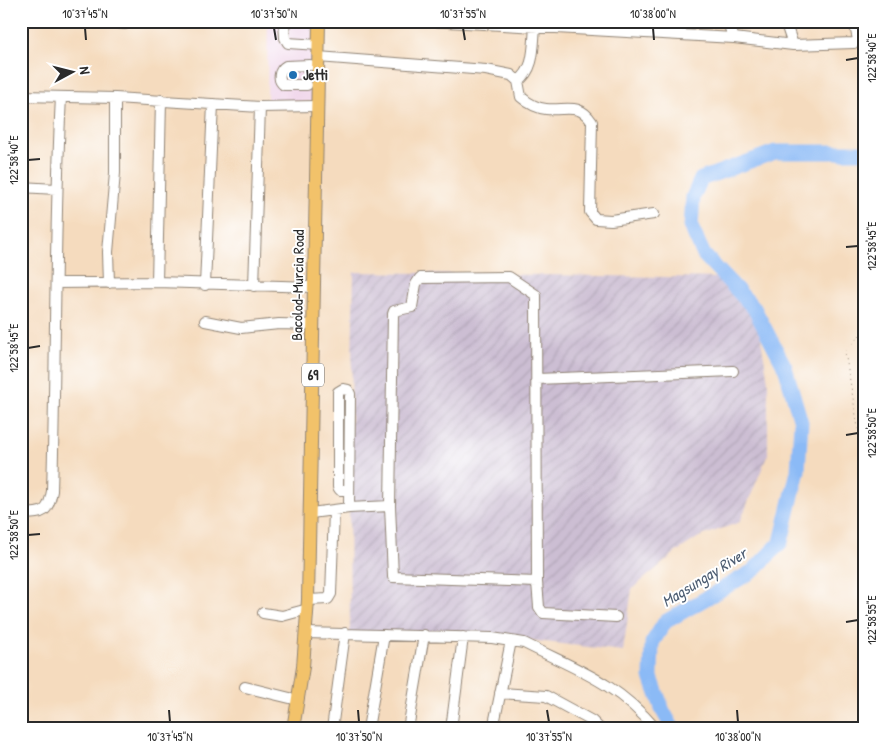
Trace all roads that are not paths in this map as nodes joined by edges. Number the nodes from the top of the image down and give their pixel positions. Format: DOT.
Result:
graph roads {
  1 [pos="102,21"];
  2 [pos="131,21"];
  3 [pos="284,21"];
  4 [pos="319,21"];
  5 [pos="429,21"];
  6 [pos="727,21"];
  7 [pos="785,21"];
  8 [pos="854,21"];
  9 [pos="460,22"];
  10 [pos="535,27"];
  11 [pos="734,38"];
  12 [pos="793,45"];
  13 [pos="316,58"];
  14 [pos="518,81"];
  15 [pos="312,86"];
  16 [pos="21,96"];
  17 [pos="61,97"];
  18 [pos="115,98"];
  19 [pos="161,100"];
  20 [pos="213,104"];
  21 [pos="260,106"];
  22 [pos="317,106"];
  23 [pos="21,188"];
  24 [pos="56,189"];
  25 [pos="654,214"];
  26 [pos="157,282"];
  27 [pos="56,283"];
  28 [pos="109,283"];
  29 [pos="205,285"];
  30 [pos="254,286"];
  31 [pos="314,286"];
  32 [pos="205,321"];
  33 [pos="314,325"];
  34 [pos="733,371"];
  35 [pos="537,379"];
  36 [pos="344,426"];
  37 [pos="390,506"];
  38 [pos="349,508"];
  39 [pos="334,511"];
  40 [pos="311,513"];
  41 [pos="21,514"];
  42 [pos="537,582"];
  43 [pos="308,604"];
  44 [pos="263,613"];
  45 [pos="616,617"];
  46 [pos="306,633"];
  47 [pos="345,633"];
  48 [pos="384,635"];
  49 [pos="424,635"];
  50 [pos="463,637"];
  51 [pos="511,641"];
  52 [pos="244,687"];
  53 [pos="500,693"];
  54 [pos="298,700"];
  55 [pos="293,729"];
  56 [pos="332,729"];
  57 [pos="368,729"];
  58 [pos="408,729"];
  59 [pos="451,729"];
  60 [pos="493,729"];
  61 [pos="600,729"];
  62 [pos="656,729"];
  1 -- 2 [label="street"];
  3 -- 13 [label="street"];
  4 -- 13 [label="main road, Bacolod-Murcia Road / 69"];
  5 -- 9 [label="street"];
  6 -- 11 [label="street"];
  7 -- 12 [label="street"];
  8 -- 12 [label="street"];
  9 -- 10 [label="street"];
  10 -- 11 [label="street"];
  10 -- 14 [label="street"];
  11 -- 12 [label="street"];
  13 -- 14 [label="street"];
  13 -- 15 [label="main road, Bacolod-Murcia Road / 69"];
  13 -- 15 [label="street"];
  14 -- 25 [label="street"];
  15 -- 22 [label="main road, Bacolod-Murcia Road / 69"];
  16 -- 17 [label="street"];
  17 -- 18 [label="street"];
  17 -- 24 [label="street"];
  18 -- 19 [label="street"];
  18 -- 28 [label="street"];
  19 -- 20 [label="street"];
  19 -- 26 [label="street"];
  20 -- 21 [label="street"];
  20 -- 29 [label="street"];
  21 -- 22 [label="street"];
  21 -- 30 [label="street"];
  22 -- 31 [label="main road, Bacolod-Murcia Road / 69"];
  23 -- 24 [label="street"];
  24 -- 27 [label="street"];
  26 -- 28 [label="street"];
  26 -- 29 [label="street"];
  27 -- 28 [label="street"];
  27 -- 41 [label="street"];
  29 -- 30 [label="street"];
  30 -- 31 [label="street"];
  31 -- 33 [label="main road, Bacolod-Murcia Road / 69"];
  32 -- 33 [label="street"];
  33 -- 40 [label="main road, Bacolod-Murcia Road / 69"];
  34 -- 35 [label="street"];
  35 -- 37 [label="street"];
  35 -- 42 [label="street"];
  36 -- 38 [label="street"];
  37 -- 38 [label="street"];
  37 -- 42 [label="street"];
  38 -- 39 [label="street"];
  39 -- 40 [label="street"];
  39 -- 43 [label="street"];
  40 -- 43 [label="main road, Bacolod-Murcia Road / 69"];
  42 -- 45 [label="street"];
  43 -- 44 [label="street"];
  43 -- 46 [label="main road, Bacolod-Murcia Road / 69"];
  46 -- 47 [label="street"];
  46 -- 54 [label="main road, Bacolod-Murcia Road / 69"];
  47 -- 48 [label="street"];
  47 -- 56 [label="street"];
  48 -- 49 [label="street"];
  48 -- 57 [label="street"];
  49 -- 50 [label="street"];
  49 -- 58 [label="street"];
  50 -- 51 [label="street"];
  50 -- 59 [label="street"];
  51 -- 53 [label="street"];
  51 -- 62 [label="street"];
  52 -- 54 [label="street"];
  53 -- 60 [label="street"];
  53 -- 61 [label="street"];
  54 -- 55 [label="main road, Bacolod-Murcia Road / 69"];
}
